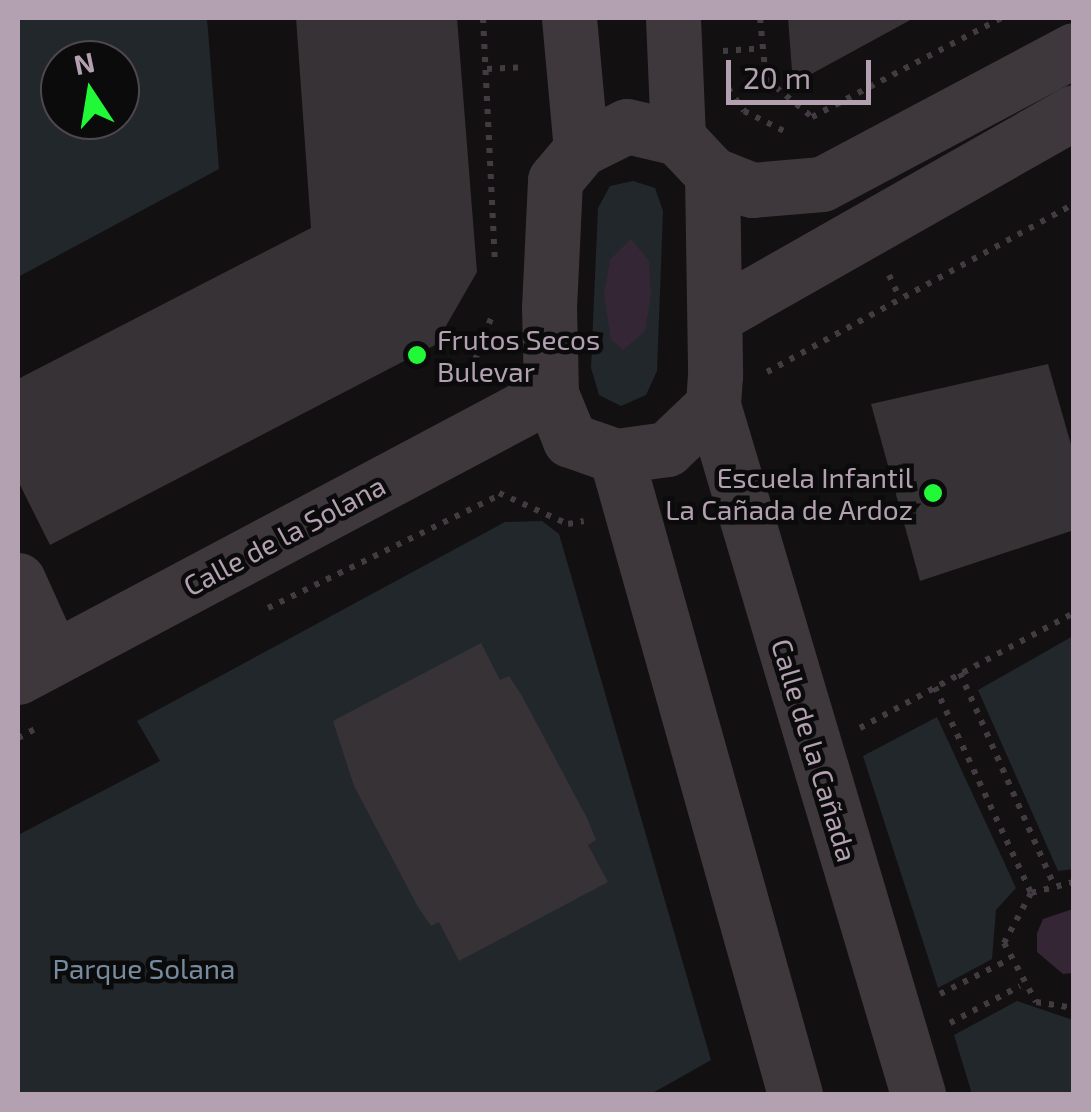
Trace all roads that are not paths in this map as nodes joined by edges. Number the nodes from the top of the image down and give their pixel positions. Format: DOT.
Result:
graph roads {
  1 [pos="569,18"];
  2 [pos="674,18"];
  3 [pos="1074,50"];
  4 [pos="1074,112"];
  5 [pos="580,148"];
  6 [pos="695,156"];
  7 [pos="717,315"];
  8 [pos="551,394"];
  9 [pos="738,396"];
  10 [pos="616,456"];
  11 [pos="18,580"];
  12 [pos="35,667"];
  13 [pos="795,1094"];
  14 [pos="918,1094"];
  1 -- 5 [label="street"];
  2 -- 6 [label="street"];
  3 -- 6 [label="street"];
  4 -- 7 [label="street"];
  5 -- 6 [label="street"];
  5 -- 8 [label="street"];
  6 -- 7 [label="street, Calle de la Cañada"];
  7 -- 9 [label="street, Calle de la Cañada"];
  8 -- 10 [label="street"];
  8 -- 12 [label="street, Calle de la Solana"];
  9 -- 10 [label="street"];
  9 -- 14 [label="street, Calle de la Cañada"];
  10 -- 13 [label="street"];
  11 -- 12 [label="street"];
}
